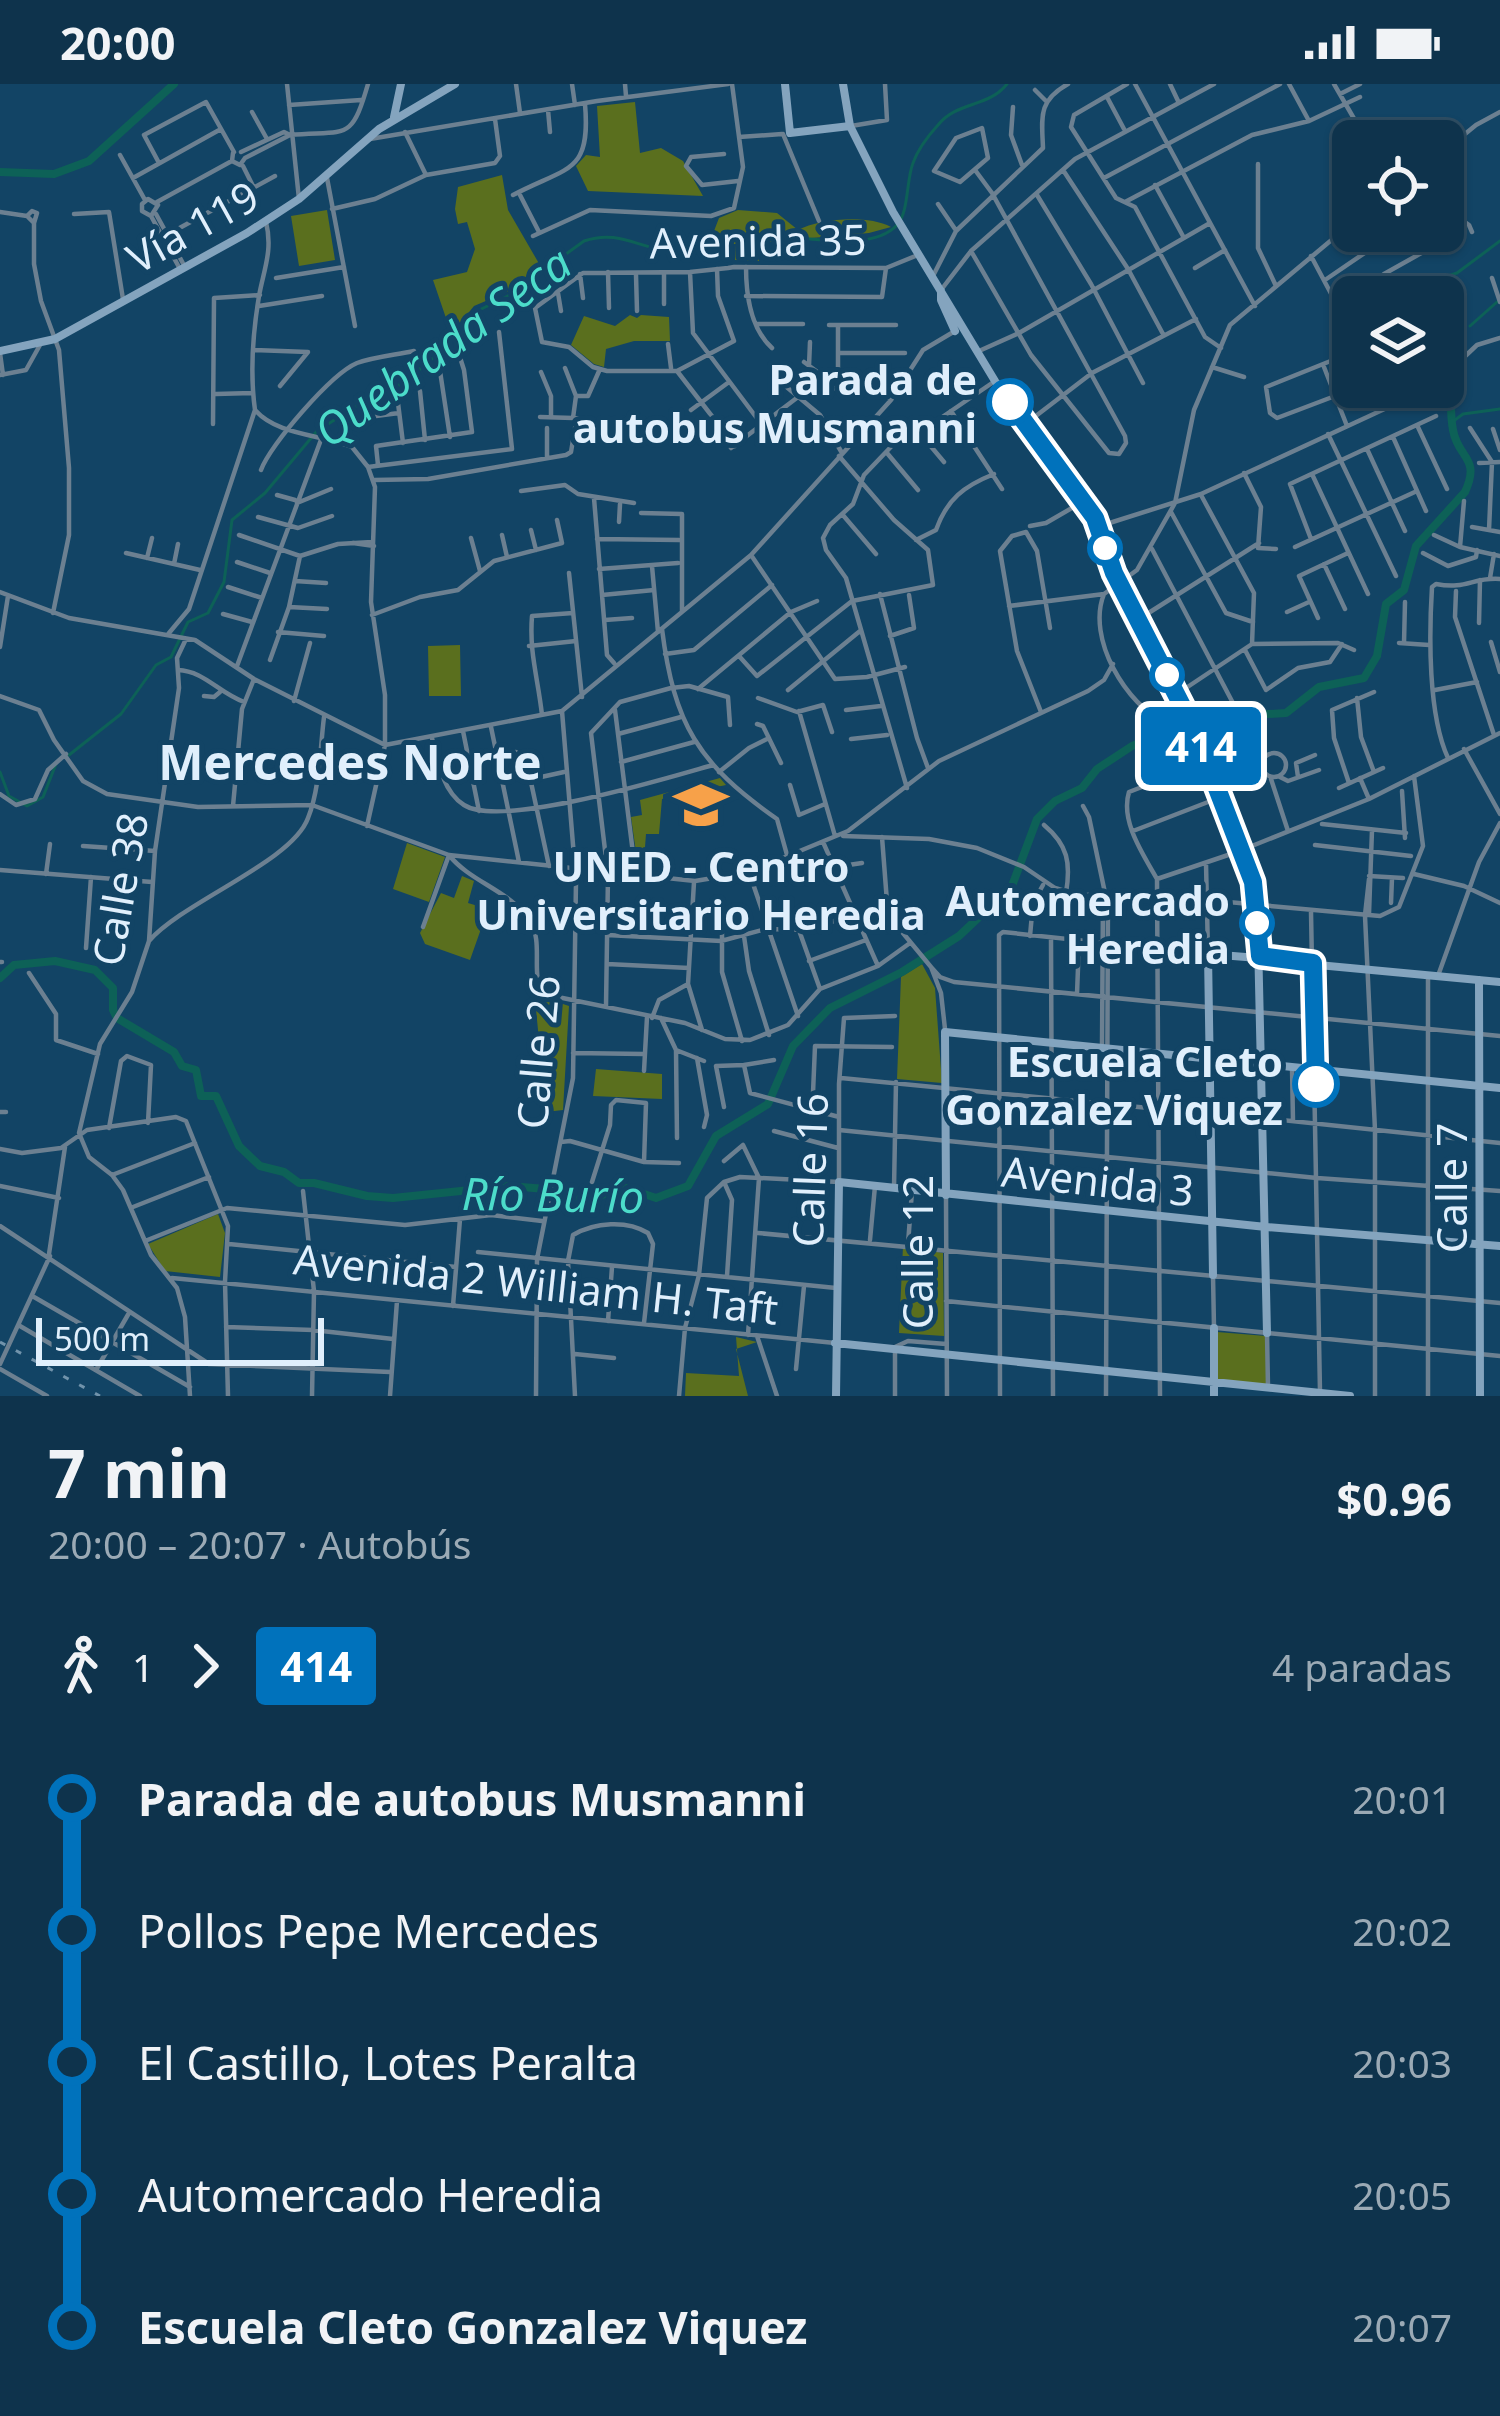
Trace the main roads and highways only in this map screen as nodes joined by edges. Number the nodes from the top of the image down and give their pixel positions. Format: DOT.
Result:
graph roads {
  1 [pos="401,84"];
  2 [pos="455,84"];
  3 [pos="785,84"];
  4 [pos="844,84"];
  5 [pos="401,110"];
  6 [pos="850,126"];
  7 [pos="0,352"];
  8 [pos="1260,959"];
  9 [pos="1479,980"];
  10 [pos="1498,982"];
  11 [pos="1209,1058"];
  12 [pos="1261,1063"];
  13 [pos="1480,1086"];
  14 [pos="1500,1088"];
  15 [pos="839,1182"];
  16 [pos="946,1195"];
  17 [pos="1212,1221"];
  18 [pos="1265,1227"];
  19 [pos="1479,1244"];
  20 [pos="1500,1246"];
  21 [pos="1213,1275"];
  22 [pos="1214,1328"];
  23 [pos="1268,1333"];
  24 [pos="835,1343"];
  25 [pos="1214,1383"];
  26 [pos="1268,1392"];
  27 [pos="1320,1395"];
  28 [pos="836,1396"];
  29 [pos="1214,1396"];
  30 [pos="1350,1396"];
  31 [pos="1480,1396"];
  1 -- 5 [label="main road"];
  2 -- 5 [label="main road, Vía 119"];
  3 -- 6 [label="main road"];
  4 -- 6 [label="main road"];
  5 -- 7 [label="main road, Vía 119"];
  6 -- 8 [label="main road"];
  8 -- 9 [label="main road"];
  8 -- 11 [label="main road"];
  8 -- 12 [label="main road"];
  9 -- 10 [label="main road"];
  9 -- 13 [label="main road, Calle 7"];
  11 -- 12 [label="main road"];
  11 -- 16 [label="main road, Calle 12"];
  11 -- 17 [label="main road"];
  12 -- 13 [label="main road"];
  12 -- 18 [label="main road"];
  13 -- 14 [label="main road"];
  13 -- 19 [label="main road, Calle 7"];
  15 -- 16 [label="main road, Avenida 3"];
  15 -- 24 [label="main road, Calle 16"];
  16 -- 17 [label="main road, Avenida 3"];
  17 -- 18 [label="main road, Avenida 3"];
  17 -- 21 [label="main road"];
  18 -- 19 [label="main road, Avenida 3"];
  18 -- 23 [label="main road"];
  19 -- 20 [label="main road, Avenida 3"];
  19 -- 31 [label="main road, Calle 7"];
  22 -- 25 [label="main road"];
  24 -- 25 [label="main road, Avenida 2 William H. Taft"];
  24 -- 28 [label="main road, Calle 16"];
  25 -- 26 [label="main road, Avenida 2 William H. Taft"];
  25 -- 29 [label="main road"];
  26 -- 27 [label="main road, Avenida 2 William H. Taft"];
  27 -- 30 [label="main road, Avenida 2 William H. Taft"];
}
